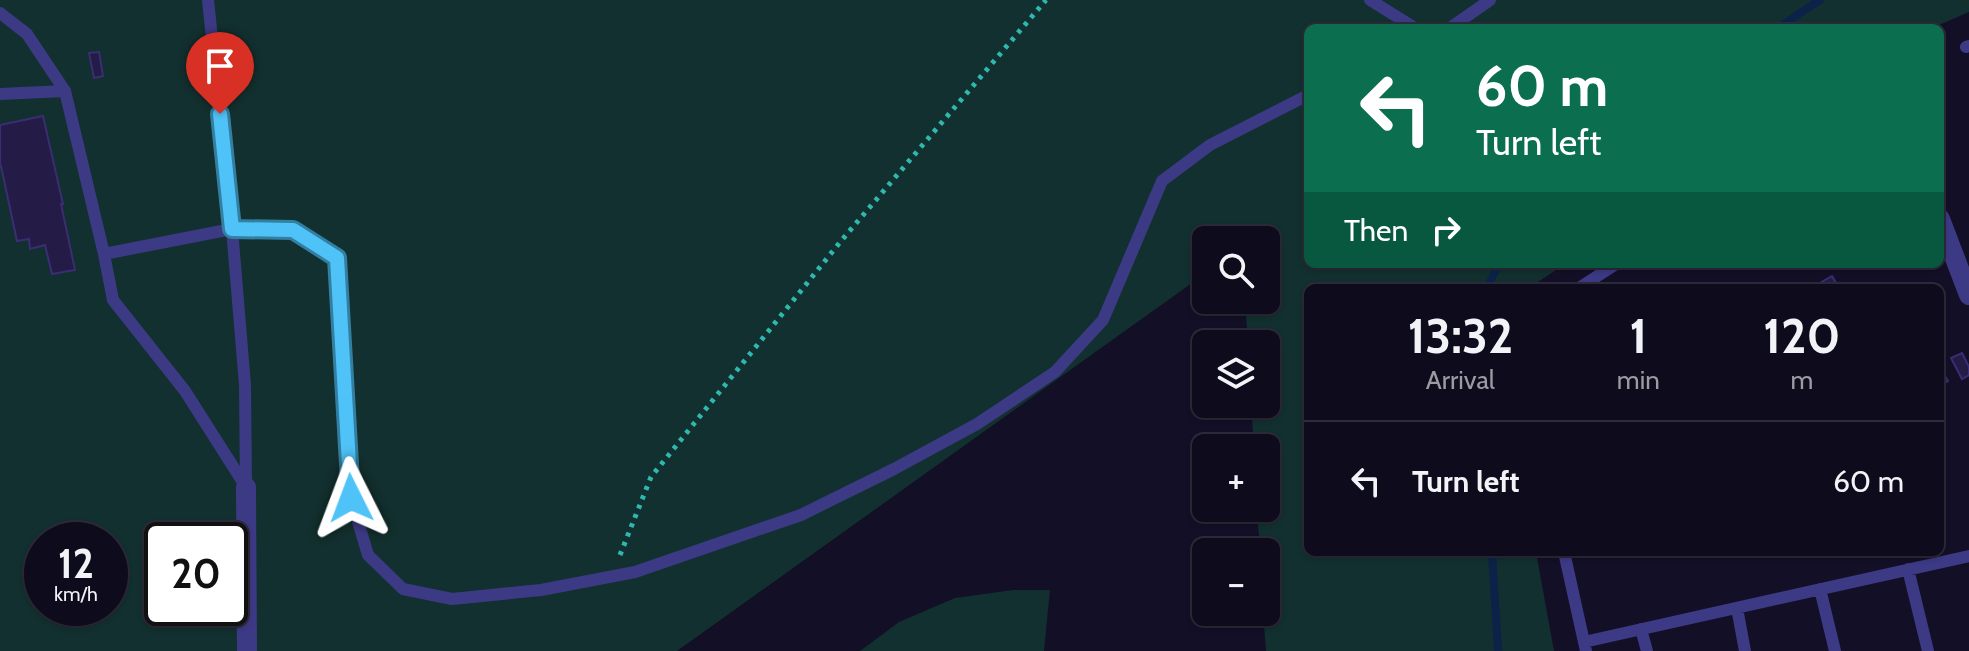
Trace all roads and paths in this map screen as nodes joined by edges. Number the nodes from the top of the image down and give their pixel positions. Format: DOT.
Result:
graph roads {
  1 [pos="208,0"];
  2 [pos="1046,0"];
  3 [pos="1370,0"];
  4 [pos="1490,0"];
  5 [pos="0,13"];
  6 [pos="1409,24"];
  7 [pos="1456,24"];
  8 [pos="65,91"];
  9 [pos="0,94"];
  10 [pos="1304,97"];
  11 [pos="232,229"];
  12 [pos="1944,229"];
  13 [pos="104,254"];
  14 [pos="1610,268"];
  15 [pos="1585,284"];
  16 [pos="1969,295"];
  17 [pos="246,487"];
  18 [pos="1565,556"];
  19 [pos="1969,556"];
  20 [pos="1908,569"];
  21 [pos="612,576"];
  22 [pos="1820,589"];
  23 [pos="1737,608"];
  24 [pos="1641,629"];
  25 [pos="1585,647"];
  26 [pos="247,651"];
  27 [pos="1647,651"];
  28 [pos="1745,651"];
  29 [pos="1835,651"];
  30 [pos="1928,651"];
  1 -- 11 [label="lane"];
  2 -- 21 [label="path"];
  3 -- 6 [label="lane"];
  4 -- 7 [label="lane"];
  5 -- 8 [label="lane"];
  8 -- 9 [label="lane"];
  8 -- 13 [label="lane"];
  10 -- 21 [label="lane"];
  11 -- 13 [label="lane"];
  11 -- 17 [label="lane"];
  11 -- 21 [label="lane"];
  12 -- 16 [label="street"];
  13 -- 17 [label="lane"];
  14 -- 15 [label="lane"];
  17 -- 26 [label="street"];
  18 -- 25 [label="lane"];
  19 -- 20 [label="lane"];
  20 -- 22 [label="lane"];
  20 -- 30 [label="lane"];
  22 -- 23 [label="lane"];
  22 -- 29 [label="lane"];
  23 -- 24 [label="lane"];
  23 -- 28 [label="lane"];
  24 -- 25 [label="lane"];
  24 -- 27 [label="lane"];
}
